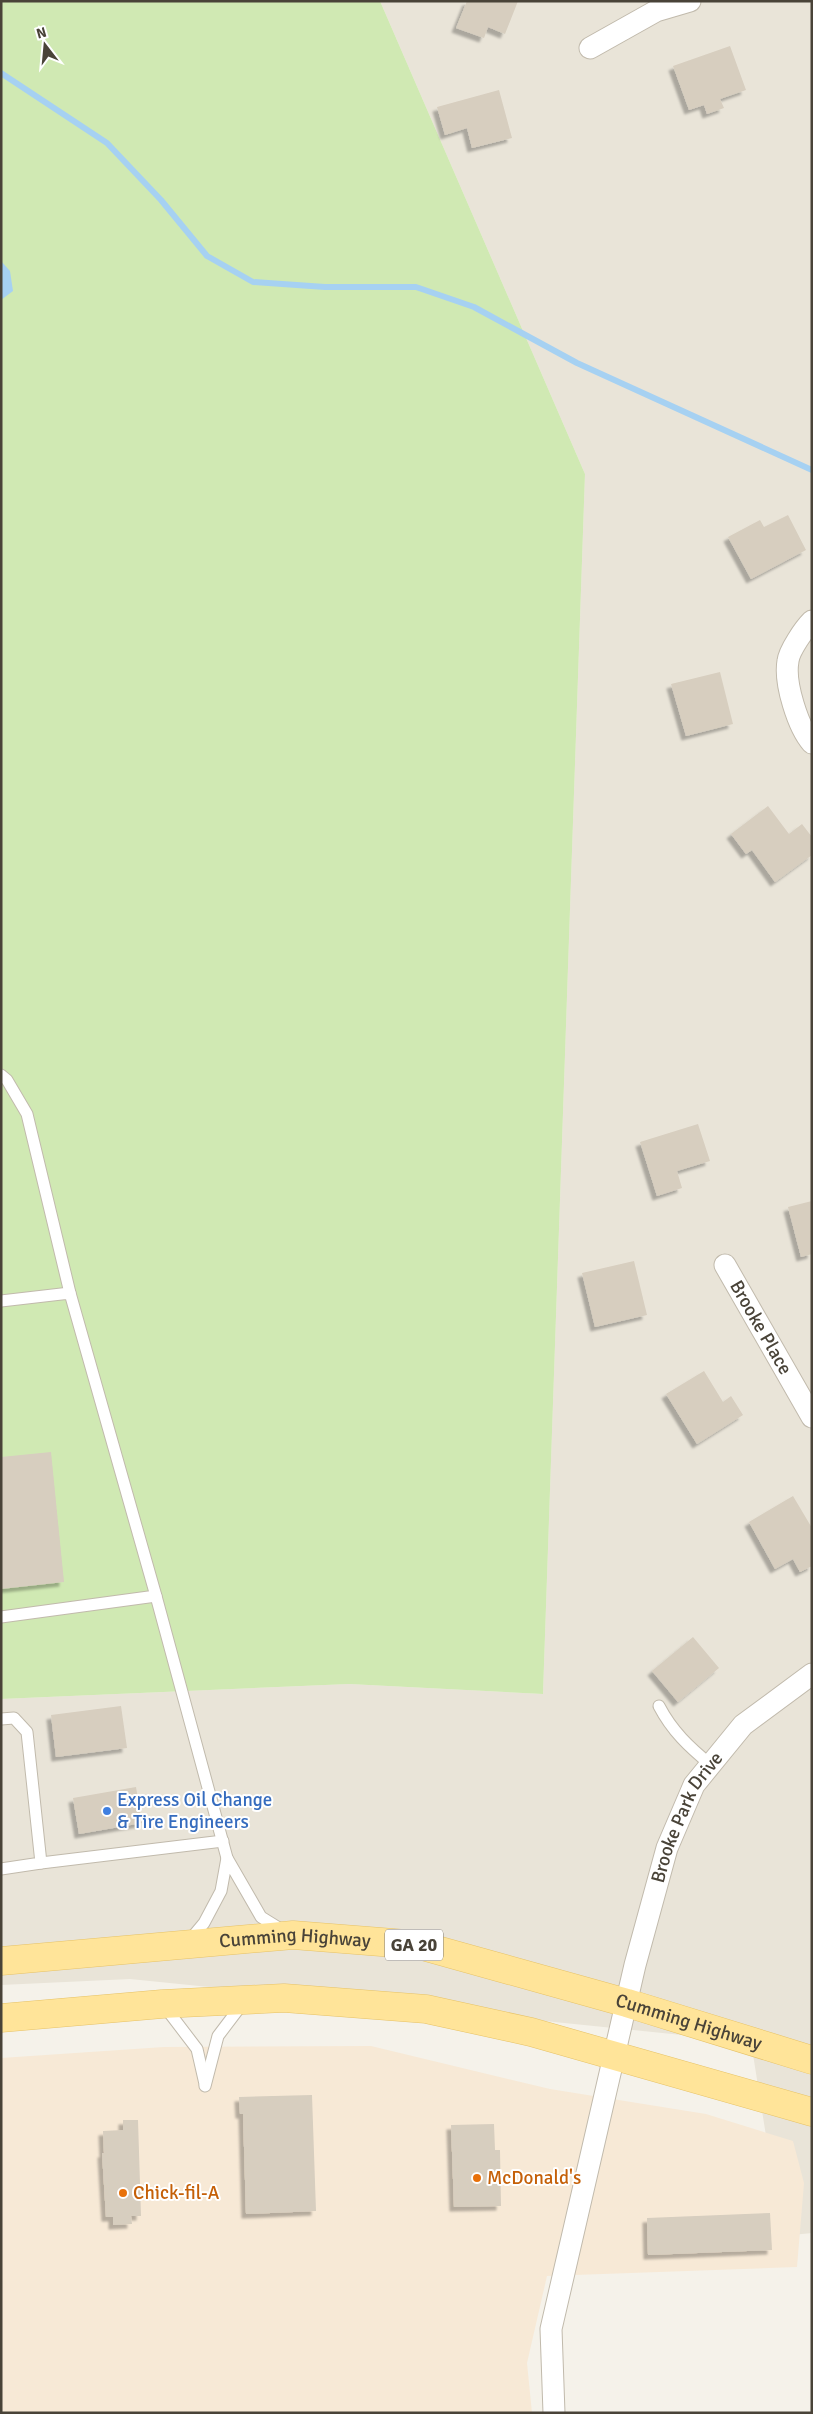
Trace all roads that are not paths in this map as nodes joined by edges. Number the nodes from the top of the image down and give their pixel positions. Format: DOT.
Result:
graph roads {
  1 [pos="690,1"];
  2 [pos="590,48"];
  3 [pos="812,621"];
  4 [pos="812,743"];
  5 [pos="1,1075"];
  6 [pos="725,1265"];
  7 [pos="70,1293"];
  8 [pos="1,1301"];
  9 [pos="812,1418"];
  10 [pos="156,1596"];
  11 [pos="1,1617"];
  12 [pos="812,1674"];
  13 [pos="659,1706"];
  14 [pos="1,1719"];
  15 [pos="711,1765"];
  16 [pos="222,1841"];
  17 [pos="227,1858"];
  18 [pos="40,1863"];
  19 [pos="1,1868"];
  20 [pos="293,1935"];
  21 [pos="188,1944"];
  22 [pos="1,1961"];
  23 [pos="246,2000"];
  24 [pos="627,2003"];
  25 [pos="162,2004"];
  26 [pos="1,2018"];
  27 [pos="614,2056"];
  28 [pos="812,2060"];
  29 [pos="812,2112"];
  30 [pos="554,2413"];
  1 -- 2 [label="street"];
  3 -- 4 [label="street"];
  5 -- 7 [label="lane"];
  6 -- 9 [label="street, Brooke Place"];
  7 -- 8 [label="lane"];
  7 -- 10 [label="lane"];
  10 -- 11 [label="lane"];
  10 -- 16 [label="lane"];
  12 -- 15 [label="street, Brooke Park Drive"];
  13 -- 15 [label="lane"];
  14 -- 18 [label="lane"];
  15 -- 24 [label="street, Brooke Park Drive"];
  16 -- 17 [label="lane"];
  16 -- 18 [label="lane"];
  17 -- 20 [label="lane"];
  17 -- 21 [label="lane"];
  18 -- 19 [label="lane"];
  20 -- 21 [label="main road, Cumming Highway / GA 20"];
  20 -- 24 [label="main road, Cumming Highway / GA 20"];
  21 -- 22 [label="main road, Cumming Highway / GA 20"];
  23 -- 25 [label="main road"];
  23 -- 25 [label="lane"];
  23 -- 27 [label="main road"];
  24 -- 27 [label="street, Brooke Park Drive"];
  24 -- 28 [label="main road, Cumming Highway / GA 20"];
  25 -- 26 [label="main road"];
  27 -- 29 [label="main road"];
  27 -- 30 [label="street, Brooke Park Drive"];
}
